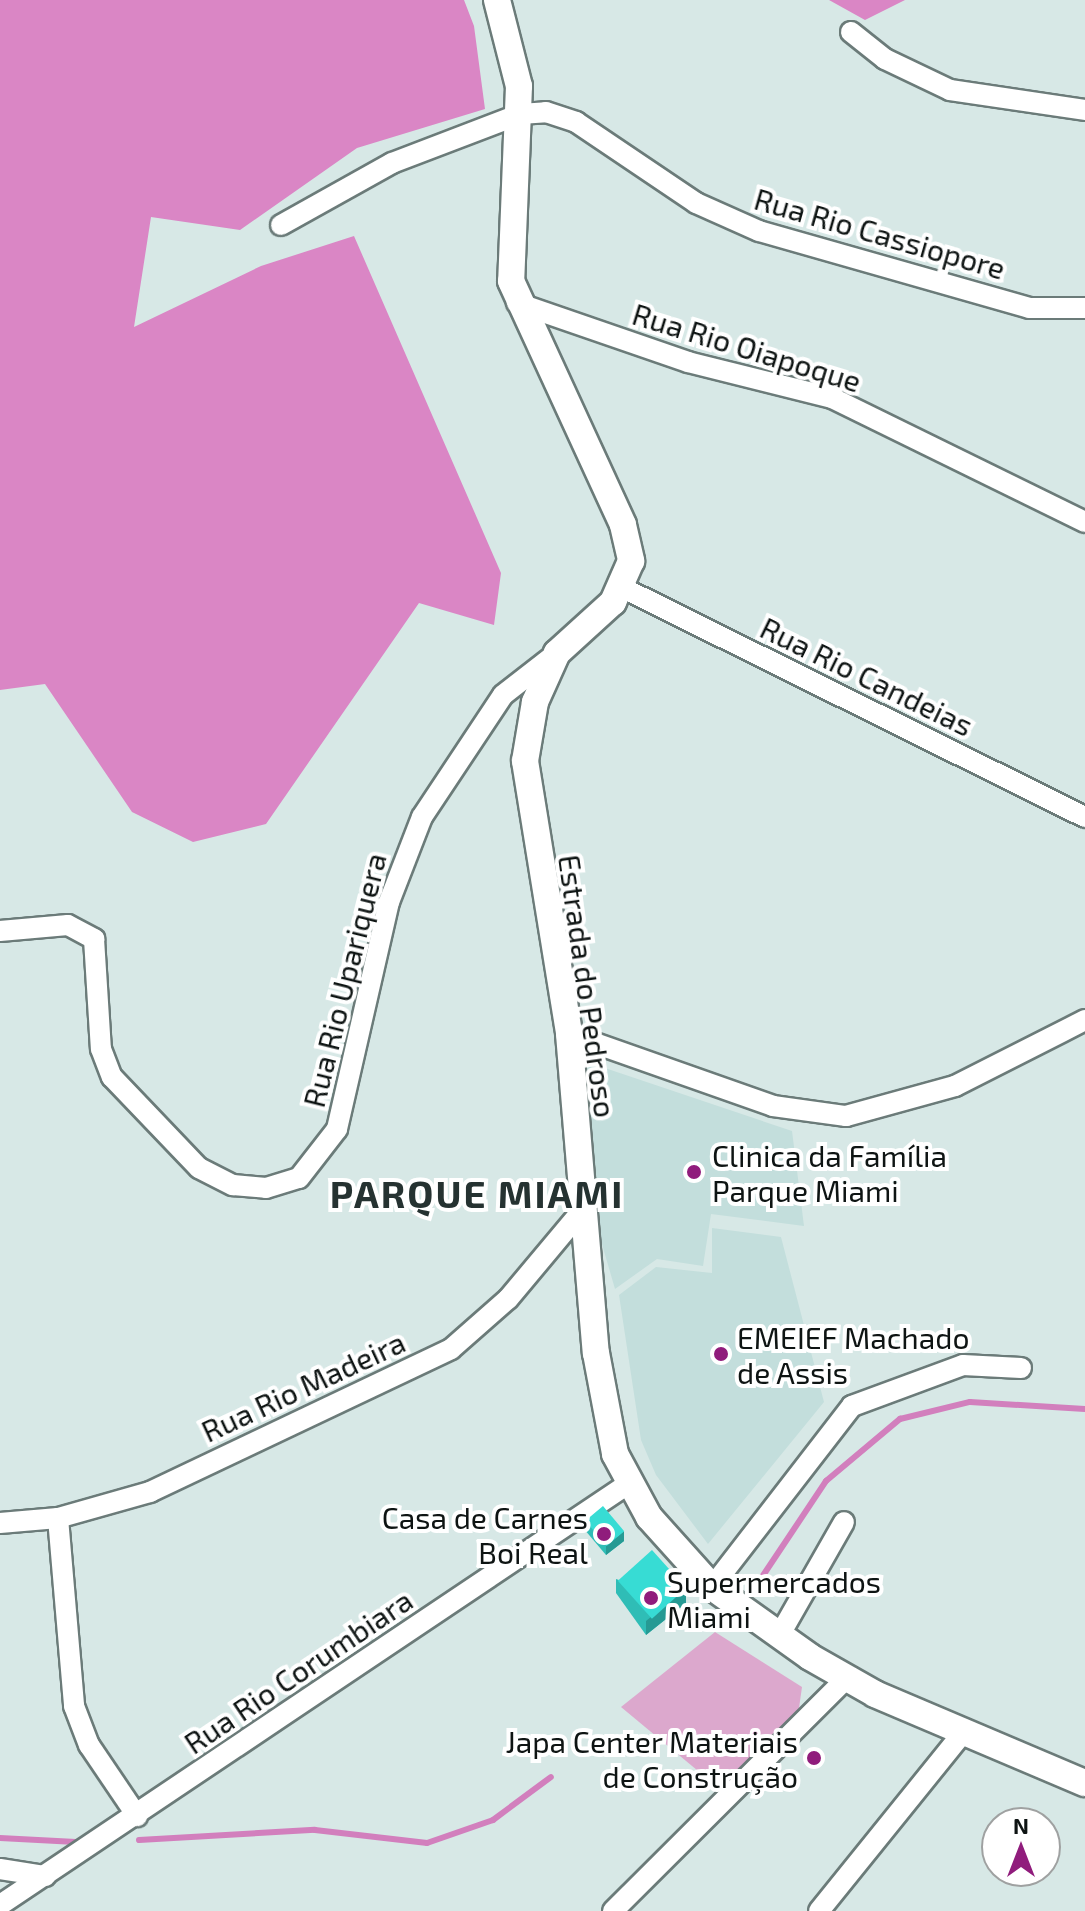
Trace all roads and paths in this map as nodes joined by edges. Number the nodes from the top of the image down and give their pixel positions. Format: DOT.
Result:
graph roads {
  1 [pos="497,0"];
  2 [pos="851,32"];
  3 [pos="1085,110"];
  4 [pos="520,114"];
  5 [pos="281,225"];
  6 [pos="517,303"];
  7 [pos="1085,308"];
  8 [pos="1085,522"];
  9 [pos="623,588"];
  10 [pos="557,653"];
  11 [pos="1085,817"];
  12 [pos="0,931"];
  13 [pos="1085,1020"];
  14 [pos="569,1034"];
  15 [pos="580,1213"];
  16 [pos="1021,1368"];
  17 [pos="628,1484"];
  18 [pos="58,1518"];
  19 [pos="844,1522"];
  20 [pos="0,1523"];
  21 [pos="712,1587"];
  22 [pos="779,1636"];
  23 [pos="846,1679"];
  24 [pos="965,1730"];
  25 [pos="1085,1783"];
  26 [pos="137,1816"];
  27 [pos="0,1869"];
  28 [pos="45,1876"];
  29 [pos="0,1905"];
  30 [pos="613,1911"];
  31 [pos="819,1911"];
  1 -- 4 [label="main road"];
  2 -- 3 [label="street"];
  4 -- 5 [label="street, Rua Rio Cassiopore"];
  4 -- 6 [label="main road"];
  4 -- 7 [label="street, Rua Rio Cassiopore"];
  6 -- 8 [label="street, Rua Rio Oiapoque"];
  6 -- 9 [label="main road"];
  9 -- 10 [label="main road, Estrada do Pedroso"];
  9 -- 11 [label="street, Rua Rio Candeias"];
  10 -- 12 [label="street, Rua Rio Upariquera"];
  10 -- 14 [label="main road, Estrada do Pedroso"];
  13 -- 14 [label="street"];
  14 -- 15 [label="main road, Estrada do Pedroso"];
  15 -- 17 [label="main road, Estrada do Pedroso"];
  15 -- 18 [label="street, Rua Rio Madeira"];
  16 -- 21 [label="street"];
  17 -- 21 [label="main road, Estrada do Pedroso"];
  17 -- 26 [label="street, Rua Rio Corumbiara"];
  18 -- 20 [label="street, Rua Rio Madeira"];
  18 -- 26 [label="street"];
  19 -- 22 [label="street"];
  21 -- 22 [label="main road, Estrada do Pedroso"];
  22 -- 23 [label="main road, Estrada do Pedroso"];
  23 -- 24 [label="main road, Estrada do Pedroso"];
  23 -- 30 [label="street"];
  24 -- 25 [label="main road, Estrada do Pedroso"];
  24 -- 31 [label="street"];
  26 -- 28 [label="street, Rua Rio Corumbiara"];
  27 -- 28 [label="street"];
  28 -- 29 [label="street, Rua Rio Corumbiara"];
}
